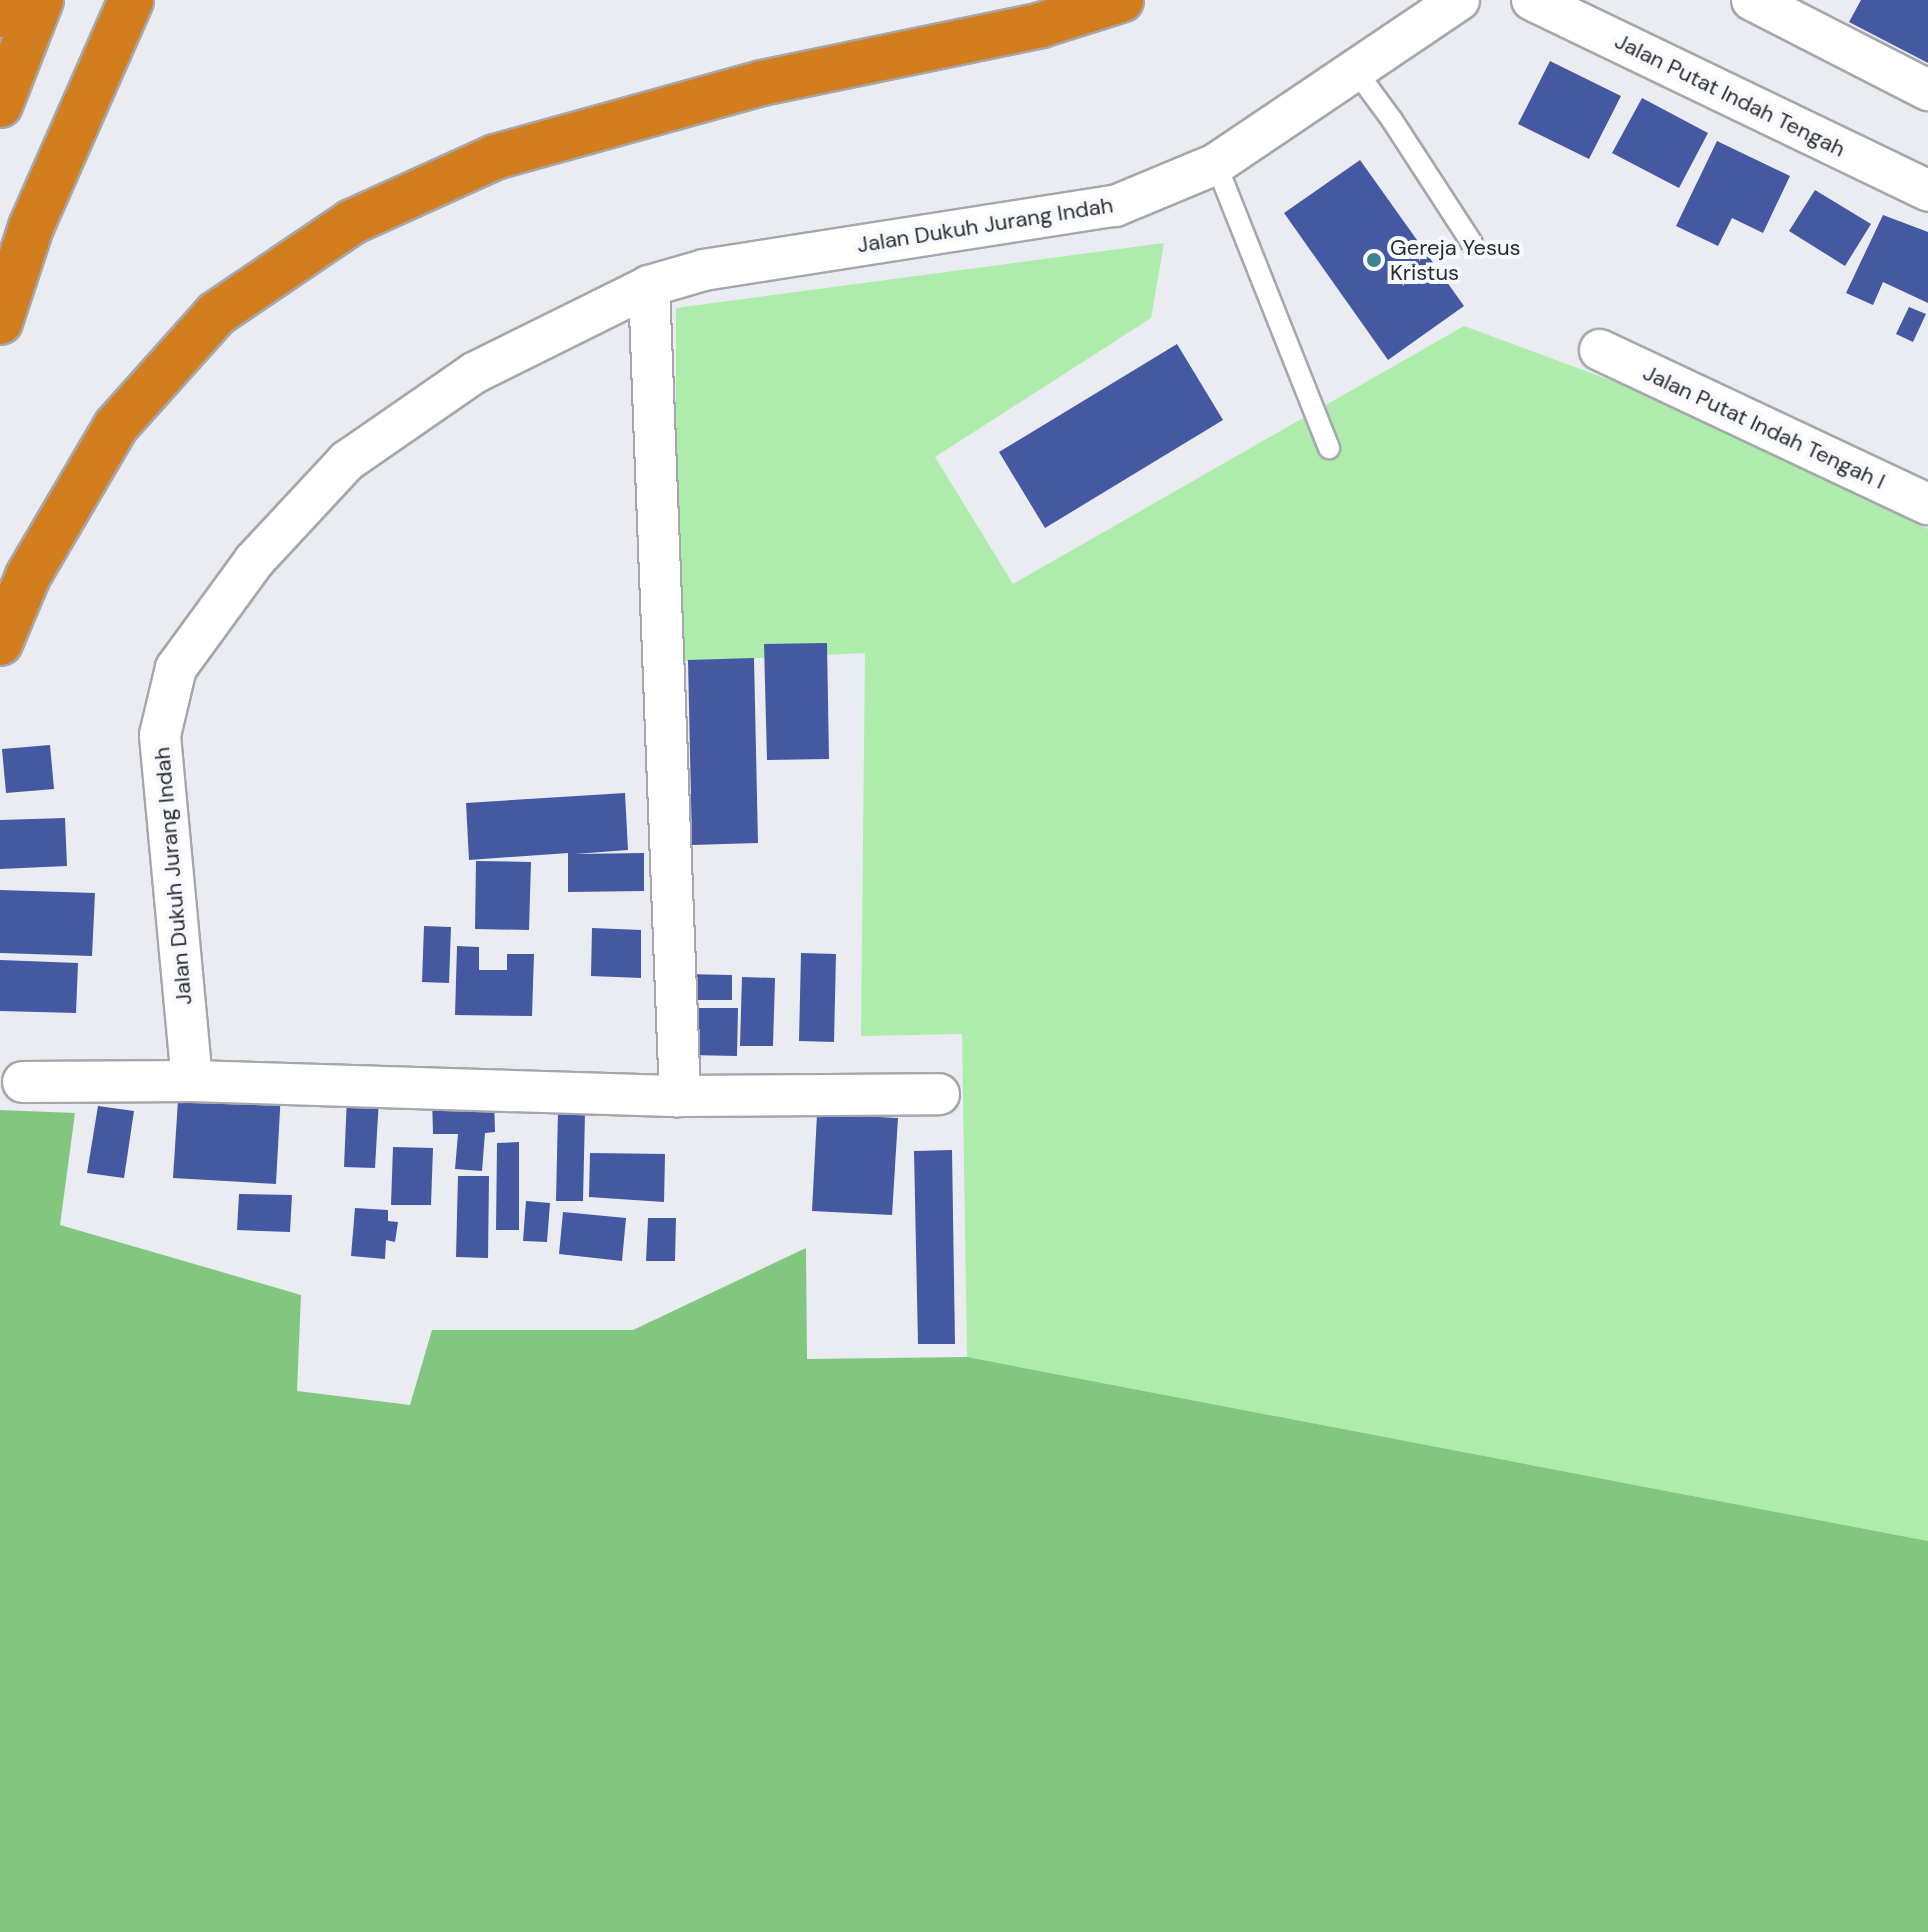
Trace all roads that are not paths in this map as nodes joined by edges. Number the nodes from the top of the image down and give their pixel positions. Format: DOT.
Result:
graph roads {
  1 [pos="9,0"];
  2 [pos="41,0"];
  3 [pos="131,0"];
  4 [pos="1005,0"];
  5 [pos="1459,0"];
  6 [pos="1532,0"];
  7 [pos="1752,0"];
  8 [pos="1106,4"];
  9 [pos="0,15"];
  10 [pos="1356,71"];
  11 [pos="1928,90"];
  12 [pos="0,105"];
  13 [pos="1216,164"];
  14 [pos="1928,191"];
  15 [pos="1472,243"];
  16 [pos="649,286"];
  17 [pos="0,322"];
  18 [pos="1600,350"];
  19 [pos="1329,448"];
  20 [pos="1928,504"];
  21 [pos="0,643"];
  22 [pos="192,1081"];
  23 [pos="23,1082"];
  24 [pos="939,1094"];
  25 [pos="680,1096"];
  1 -- 9 [label="highway"];
  2 -- 12 [label="highway"];
  3 -- 17 [label="highway"];
  4 -- 8 [label="highway"];
  5 -- 10 [label="street, Jalan Dukuh Jurang Indah"];
  6 -- 14 [label="street, Jalan Putat Indah Tengah"];
  7 -- 11 [label="street"];
  8 -- 21 [label="highway"];
  10 -- 13 [label="street, Jalan Dukuh Jurang Indah"];
  10 -- 15 [label="lane"];
  13 -- 16 [label="street, Jalan Dukuh Jurang Indah"];
  13 -- 19 [label="lane"];
  16 -- 22 [label="street, Jalan Dukuh Jurang Indah"];
  16 -- 25 [label="street"];
  18 -- 20 [label="street, Jalan Putat Indah Tengah I"];
  22 -- 23 [label="street"];
  22 -- 25 [label="street"];
  24 -- 25 [label="street"];
}
